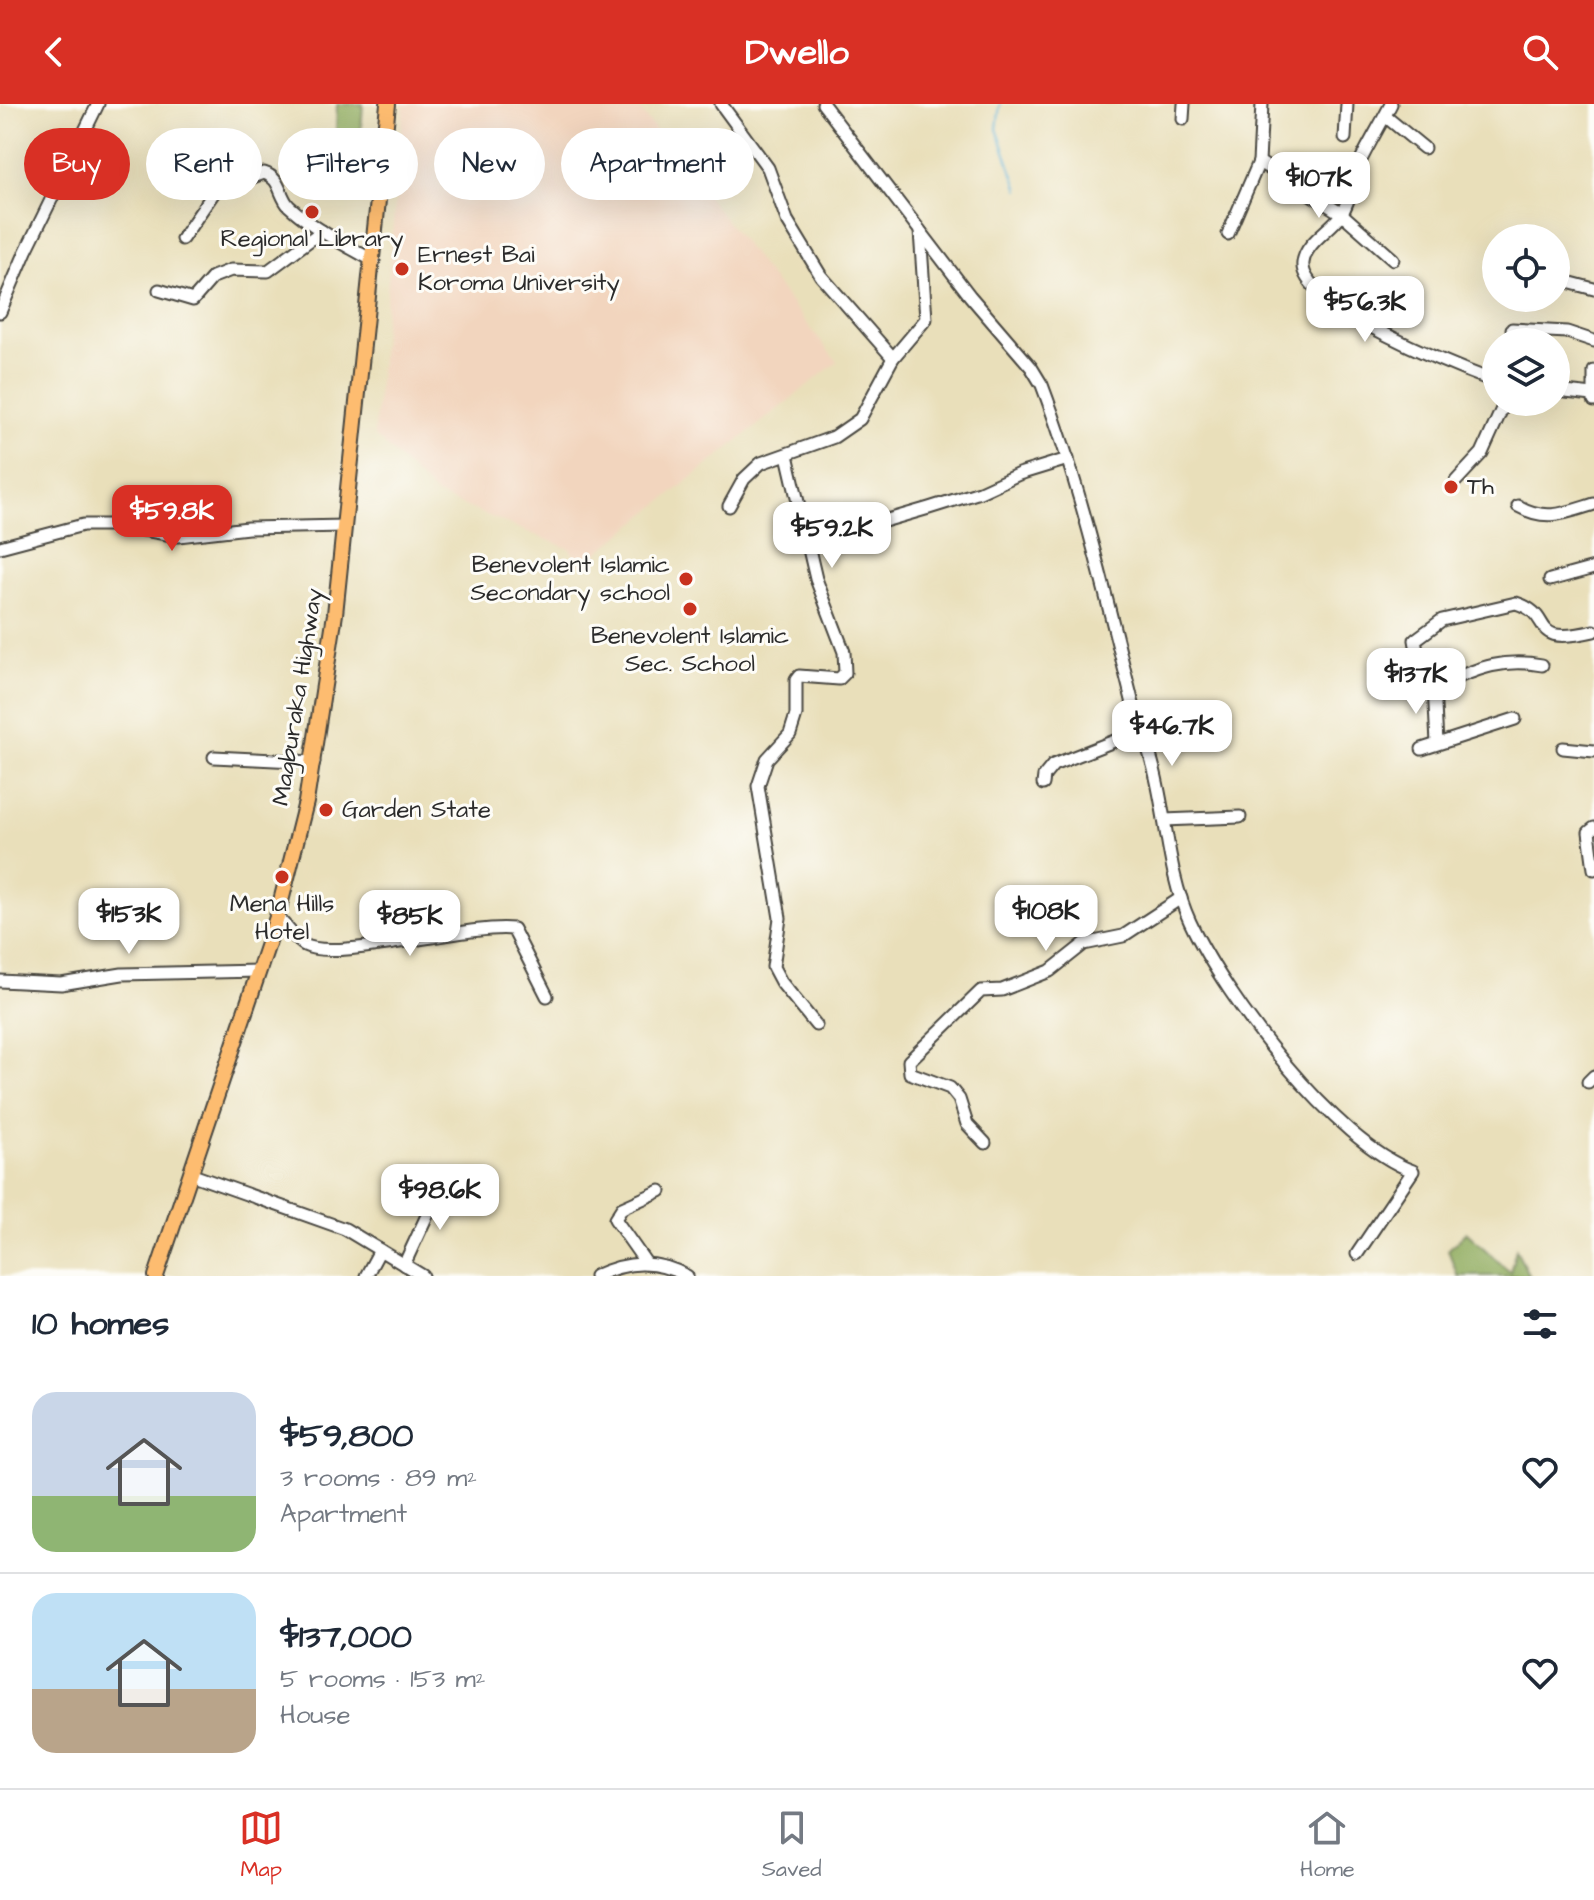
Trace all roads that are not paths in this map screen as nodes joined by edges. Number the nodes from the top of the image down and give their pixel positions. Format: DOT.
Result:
graph roads {
  1 [pos="98,104"];
  2 [pos="388,104"];
  3 [pos="721,104"];
  4 [pos="823,104"];
  5 [pos="1184,104"];
  6 [pos="1262,104"];
  7 [pos="1347,104"];
  8 [pos="1391,104"];
  9 [pos="1385,116"];
  10 [pos="1183,119"];
  11 [pos="1345,138"];
  12 [pos="1424,148"];
  13 [pos="1259,162"];
  14 [pos="1342,214"];
  15 [pos="920,230"];
  16 [pos="322,231"];
  17 [pos="1228,234"];
  18 [pos="182,239"];
  19 [pos="1393,259"];
  20 [pos="374,261"];
  21 [pos="1570,283"];
  22 [pos="6,284"];
  23 [pos="1594,289"];
  24 [pos="159,290"];
  25 [pos="0,312"];
  26 [pos="1570,333"];
  27 [pos="1594,341"];
  28 [pos="893,358"];
  29 [pos="1594,371"];
  30 [pos="1482,377"];
  31 [pos="1570,393"];
  32 [pos="1593,395"];
  33 [pos="1594,402"];
  34 [pos="1499,416"];
  35 [pos="787,455"];
  36 [pos="1068,459"];
  37 [pos="1456,481"];
  38 [pos="1594,504"];
  39 [pos="729,506"];
  40 [pos="1518,506"];
  41 [pos="345,526"];
  42 [pos="808,538"];
  43 [pos="0,547"];
  44 [pos="1594,568"];
  45 [pos="1550,580"];
  46 [pos="1594,631"];
  47 [pos="1542,665"];
  48 [pos="1434,687"];
  49 [pos="1515,719"];
  50 [pos="1140,731"];
  51 [pos="1437,743"];
  52 [pos="1563,748"];
  53 [pos="1422,749"];
  54 [pos="1594,751"];
  55 [pos="214,757"];
  56 [pos="314,762"];
  57 [pos="1043,784"];
  58 [pos="1240,817"];
  59 [pos="1164,820"];
  60 [pos="1594,828"];
  61 [pos="1594,869"];
  62 [pos="1181,898"];
  63 [pos="277,917"];
  64 [pos="259,971"];
  65 [pos="0,981"];
  66 [pos="547,996"];
  67 [pos="816,1025"];
  68 [pos="985,1143"];
  69 [pos="190,1174"];
  70 [pos="428,1188"];
  71 [pos="660,1191"];
  72 [pos="380,1250"];
  73 [pos="1357,1254"];
  74 [pos="646,1263"];
  75 [pos="404,1265"];
  76 [pos="156,1276"];
  77 [pos="366,1276"];
  78 [pos="423,1276"];
  79 [pos="595,1276"];
  80 [pos="687,1276"];
  1 -- 22 [label="street"];
  2 -- 20 [label="main road, Magburaka Highway"];
  3 -- 28 [label="street"];
  4 -- 15 [label="street"];
  5 -- 10 [label="street"];
  6 -- 13 [label="street"];
  7 -- 11 [label="street"];
  8 -- 9 [label="street"];
  9 -- 12 [label="street"];
  9 -- 14 [label="street"];
  13 -- 14 [label="street"];
  13 -- 17 [label="street"];
  14 -- 19 [label="street"];
  14 -- 30 [label="street"];
  15 -- 28 [label="street"];
  15 -- 36 [label="street"];
  16 -- 18 [label="street"];
  16 -- 20 [label="street"];
  16 -- 24 [label="street"];
  20 -- 41 [label="main road, Magburaka Highway"];
  21 -- 23 [label="street"];
  22 -- 25 [label="street"];
  26 -- 27 [label="street"];
  28 -- 35 [label="street"];
  29 -- 32 [label="street"];
  31 -- 32 [label="street"];
  32 -- 33 [label="street"];
  34 -- 37 [label="street"];
  35 -- 39 [label="street"];
  35 -- 42 [label="street"];
  36 -- 42 [label="street"];
  36 -- 50 [label="street"];
  38 -- 40 [label="street"];
  41 -- 43 [label="street"];
  41 -- 56 [label="main road, Magburaka Highway"];
  42 -- 67 [label="street"];
  44 -- 45 [label="street"];
  46 -- 48 [label="street"];
  47 -- 48 [label="street"];
  48 -- 51 [label="street"];
  49 -- 51 [label="street"];
  50 -- 57 [label="street"];
  50 -- 59 [label="street"];
  51 -- 53 [label="street"];
  52 -- 54 [label="street"];
  55 -- 56 [label="street"];
  56 -- 63 [label="main road, Magburaka Highway"];
  58 -- 59 [label="street"];
  59 -- 62 [label="street"];
  60 -- 61 [label="street"];
  62 -- 68 [label="street"];
  62 -- 73 [label="street"];
  63 -- 64 [label="main road, Magburaka Highway"];
  63 -- 66 [label="street"];
  64 -- 65 [label="street"];
  64 -- 69 [label="main road, Magburaka Highway"];
  69 -- 72 [label="street"];
  69 -- 76 [label="main road, Magburaka Highway"];
  70 -- 75 [label="street"];
  71 -- 74 [label="street"];
  72 -- 75 [label="street"];
  72 -- 77 [label="street"];
  74 -- 79 [label="street"];
  74 -- 80 [label="street"];
  75 -- 78 [label="street"];
}
